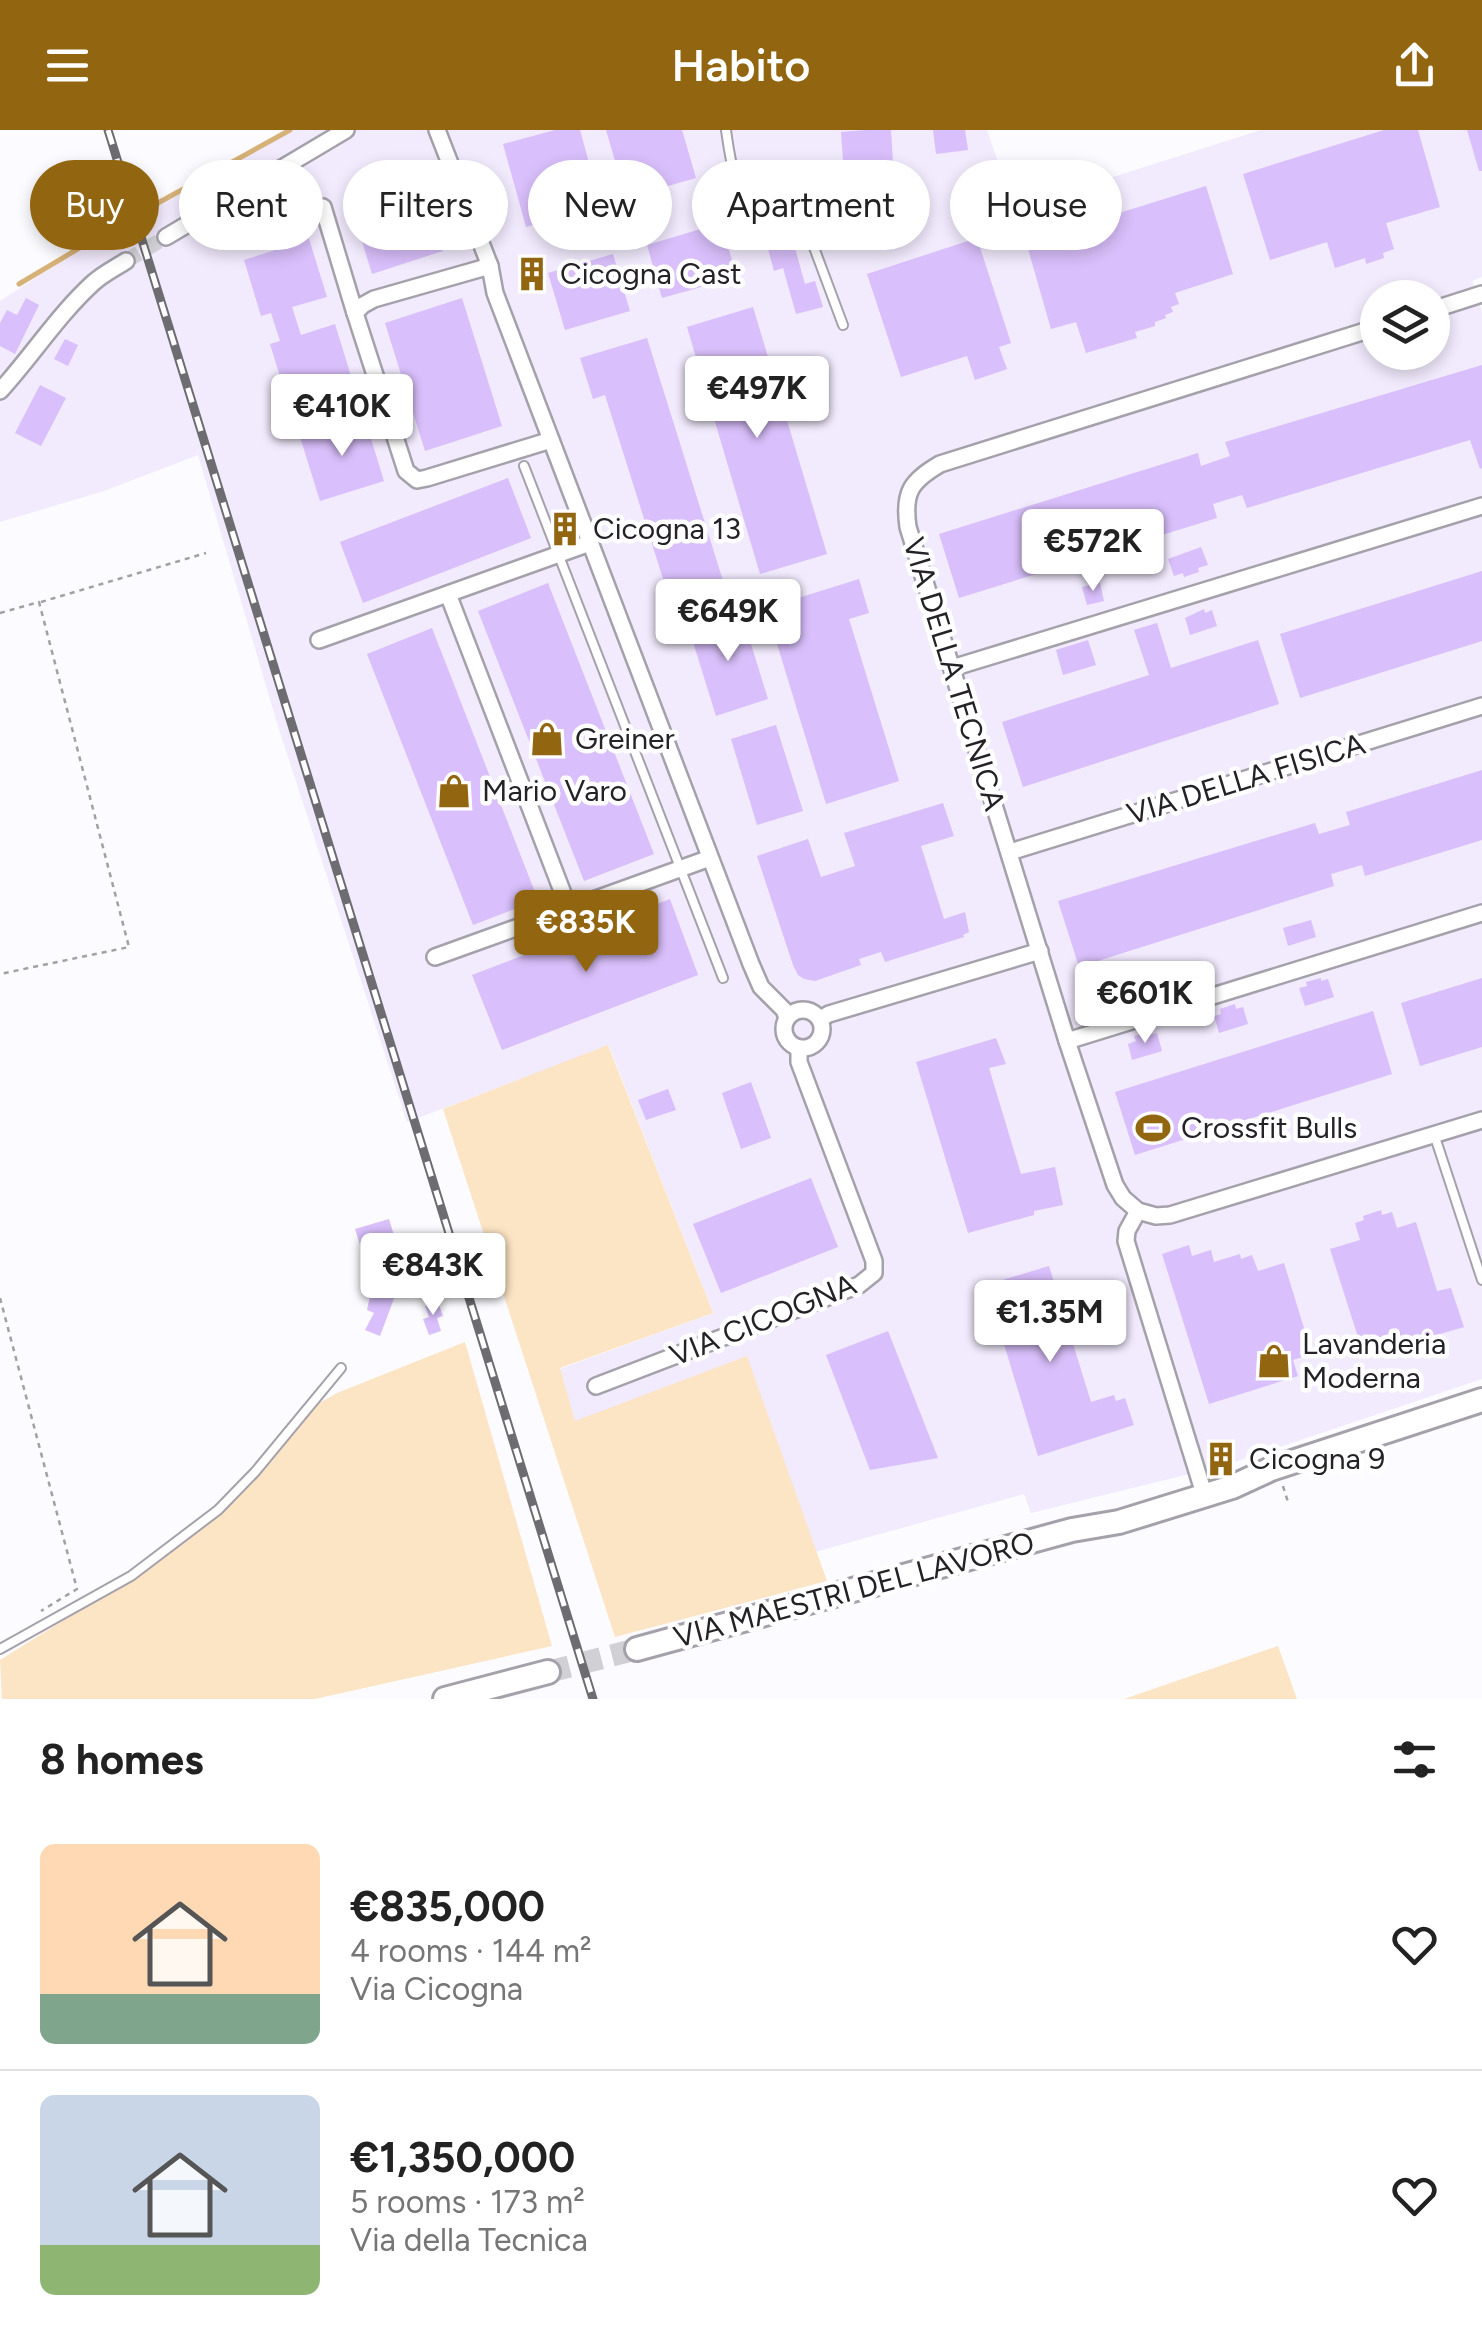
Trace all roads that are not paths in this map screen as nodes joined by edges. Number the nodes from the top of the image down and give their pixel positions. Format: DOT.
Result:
graph roads {
  1 [pos="346,130"];
  2 [pos="437,130"];
  3 [pos="726,130"];
  4 [pos="323,210"];
  5 [pos="166,237"];
  6 [pos="126,261"];
  7 [pos="490,266"];
  8 [pos="1482,294"];
  9 [pos="1450,304"];
  10 [pos="354,313"];
  11 [pos="843,325"];
  12 [pos="1360,333"];
  13 [pos="0,390"];
  14 [pos="551,440"];
  15 [pos="524,466"];
  16 [pos="1482,506"];
  17 [pos="590,543"];
  18 [pos="559,554"];
  19 [pos="448,594"];
  20 [pos="319,640"];
  21 [pos="952,668"];
  22 [pos="1482,706"];
  23 [pos="1010,852"];
  24 [pos="710,858"];
  25 [pos="680,869"];
  26 [pos="569,908"];
  27 [pos="1482,912"];
  28 [pos="1040,951"];
  29 [pos="435,957"];
  30 [pos="723,978"];
  31 [pos="787,1018"];
  32 [pos="820,1019"];
  33 [pos="1067,1040"];
  34 [pos="799,1048"];
  35 [pos="1482,1120"];
  36 [pos="1434,1134"];
  37 [pos="1138,1211"];
  38 [pos="1482,1280"];
  39 [pos="342,1368"];
  40 [pos="596,1386"];
  41 [pos="1482,1400"];
  42 [pos="1276,1474"];
  43 [pos="1201,1484"];
  44 [pos="1072,1530"];
  45 [pos="0,1649"];
  46 [pos="637,1650"];
  47 [pos="548,1672"];
  48 [pos="445,1699"];
  1 -- 5 [label="street"];
  2 -- 7 [label="street, VIA CICOGNA"];
  3 -- 11 [label="lane"];
  4 -- 10 [label="street"];
  6 -- 13 [label="street"];
  7 -- 10 [label="street"];
  7 -- 14 [label="street, VIA CICOGNA"];
  8 -- 9 [label="street"];
  10 -- 14 [label="street"];
  12 -- 21 [label="street, VIA DELLA TECNICA"];
  14 -- 17 [label="street, VIA CICOGNA"];
  15 -- 18 [label="lane"];
  16 -- 21 [label="street"];
  17 -- 18 [label="street"];
  17 -- 24 [label="street, VIA CICOGNA"];
  18 -- 19 [label="street"];
  18 -- 25 [label="lane"];
  19 -- 20 [label="street"];
  19 -- 26 [label="street"];
  21 -- 23 [label="street, VIA DELLA TECNICA"];
  22 -- 23 [label="street, VIA DELLA FISICA"];
  23 -- 28 [label="street, VIA DELLA TECNICA"];
  24 -- 25 [label="street"];
  24 -- 31 [label="street, VIA CICOGNA"];
  25 -- 26 [label="street"];
  25 -- 30 [label="lane"];
  26 -- 29 [label="street"];
  27 -- 33 [label="street"];
  28 -- 32 [label="street"];
  28 -- 33 [label="street, VIA DELLA TECNICA"];
  31 -- 32 [label="street"];
  31 -- 34 [label="street, VIA CICOGNA"];
  32 -- 34 [label="street"];
  33 -- 37 [label="street, VIA DELLA TECNICA"];
  34 -- 40 [label="street, VIA CICOGNA"];
  35 -- 36 [label="street"];
  36 -- 37 [label="street"];
  36 -- 38 [label="lane"];
  37 -- 43 [label="street"];
  39 -- 45 [label="lane"];
  41 -- 42 [label="street, VIA MAESTRI DEL LAVORO"];
  42 -- 43 [label="street, VIA MAESTRI DEL LAVORO"];
  42 -- 44 [label="street, VIA MAESTRI DEL LAVORO"];
  43 -- 44 [label="street, VIA MAESTRI DEL LAVORO"];
  44 -- 46 [label="street, VIA MAESTRI DEL LAVORO"];
  47 -- 48 [label="street"];
}
